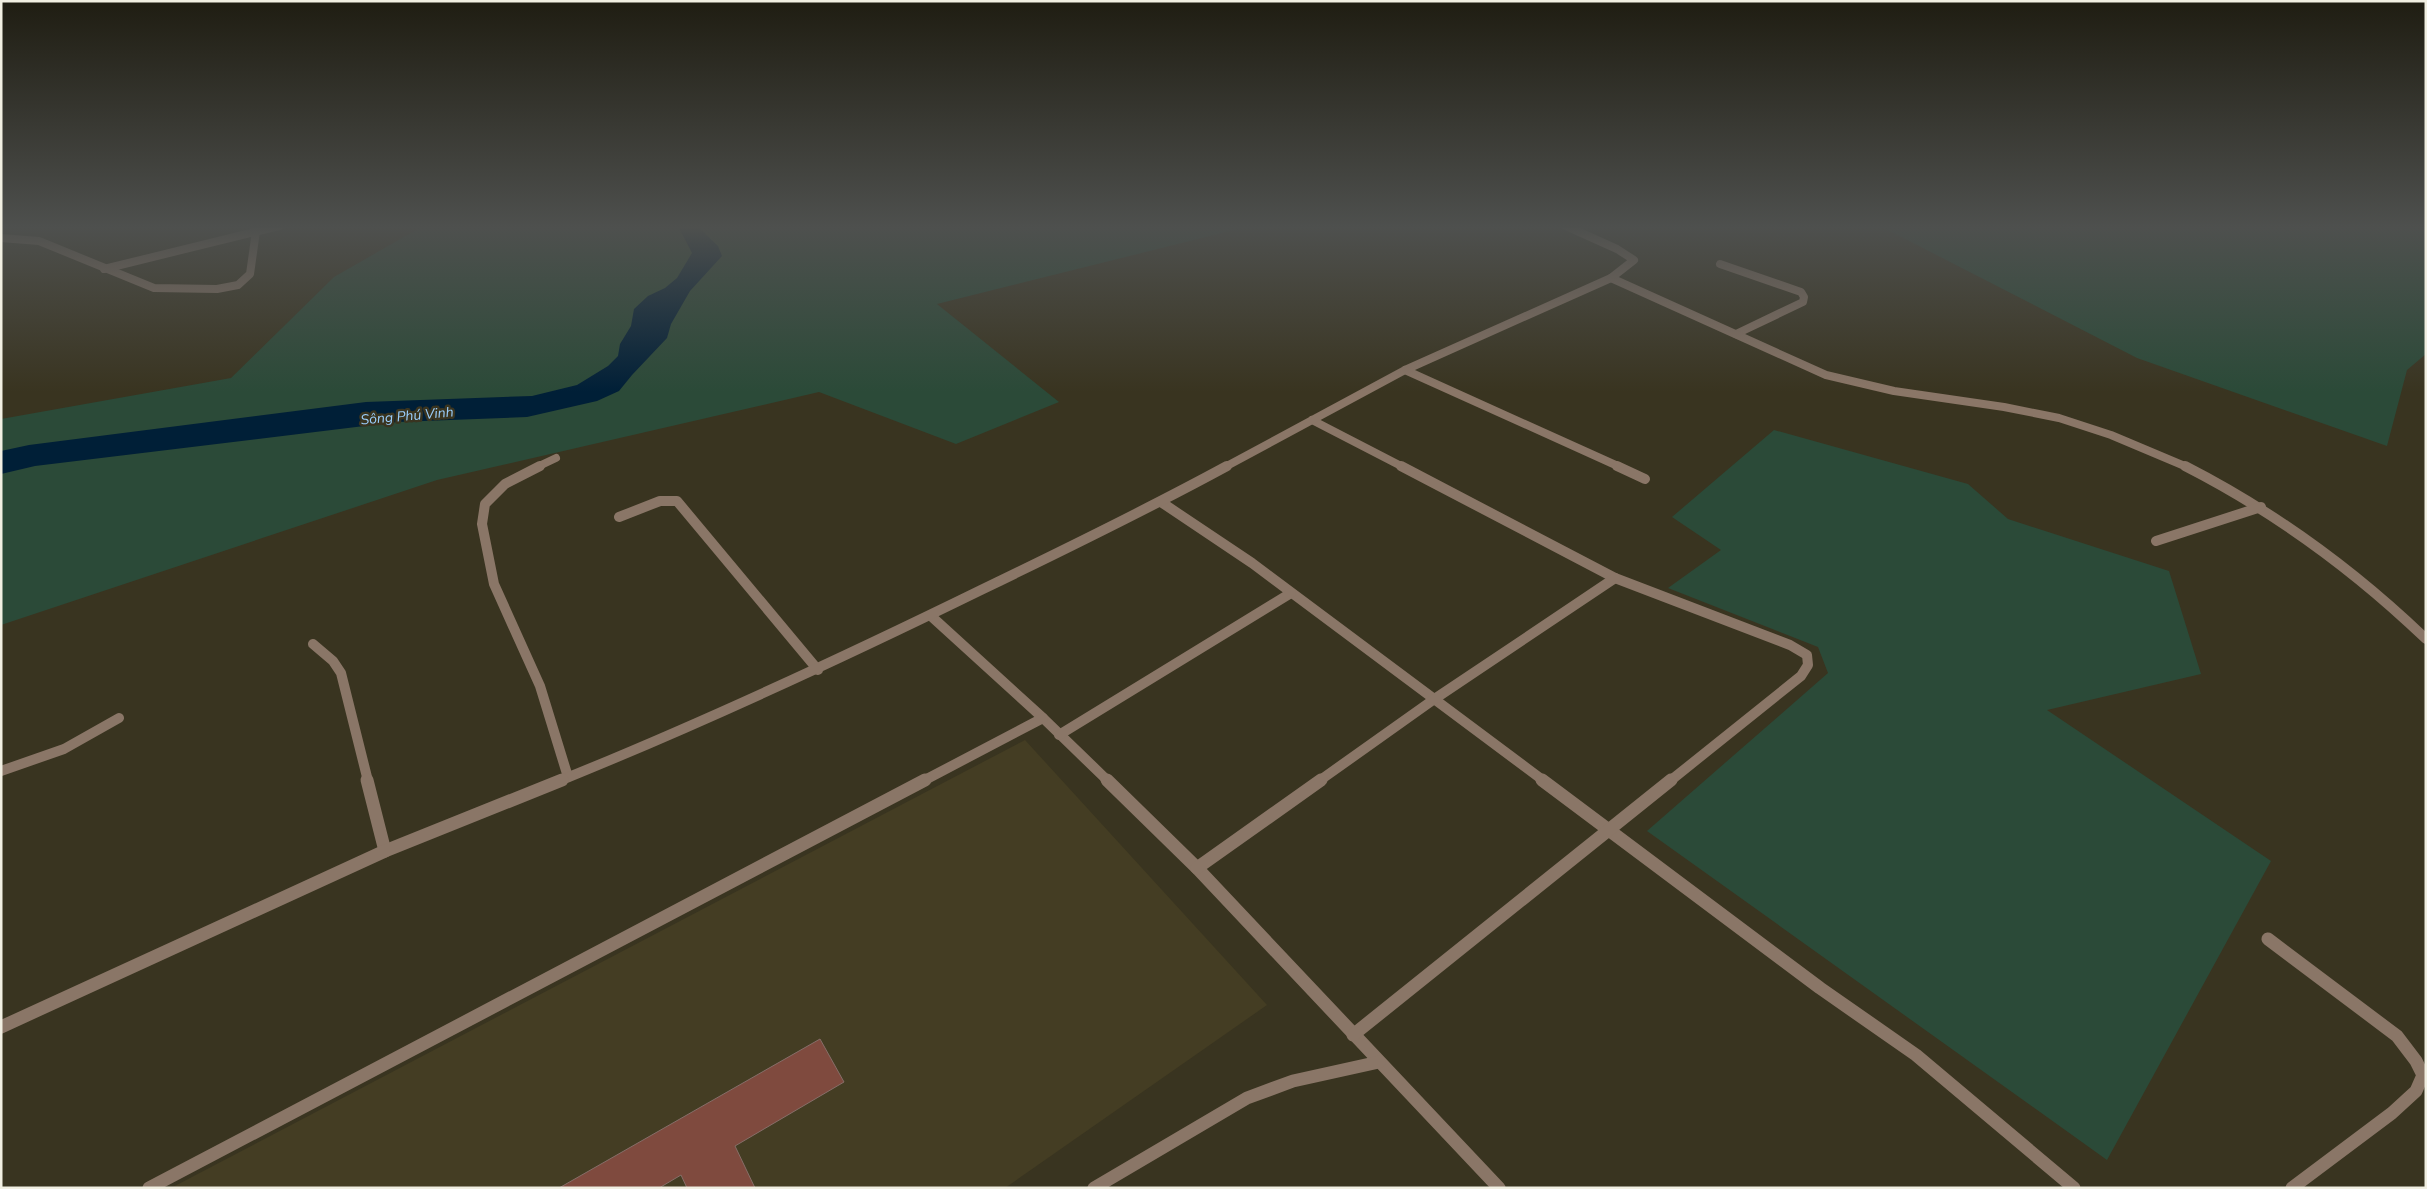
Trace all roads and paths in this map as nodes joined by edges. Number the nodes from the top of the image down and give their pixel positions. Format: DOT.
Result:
graph roads {
  1 [pos="136,281"];
  2 [pos="242,281"];
  3 [pos="1603,281"];
  4 [pos="1619,281"];
  5 [pos="1771,281"];
  6 [pos="1736,334"];
  7 [pos="1405,370"];
  8 [pos="1312,420"];
  9 [pos="556,458"];
  10 [pos="1645,479"];
  11 [pos="1161,502"];
  12 [pos="2261,507"];
  13 [pos="619,517"];
  14 [pos="2156,541"];
  15 [pos="1615,578"];
  16 [pos="1291,594"];
  17 [pos="930,616"];
  18 [pos="2426,638"];
  19 [pos="313,644"];
  20 [pos="818,670"];
  21 [pos="1433,700"];
  22 [pos="119,718"];
  23 [pos="1043,718"];
  24 [pos="1059,735"];
  25 [pos="1,771"];
  26 [pos="568,777"];
  27 [pos="1610,830"];
  28 [pos="385,850"];
  29 [pos="1197,868"];
  30 [pos="2268,939"];
  31 [pos="1,1027"];
  32 [pos="1353,1034"];
  33 [pos="1379,1062"];
  34 [pos="149,1188"];
  35 [pos="1094,1188"];
  36 [pos="1499,1188"];
  37 [pos="2074,1188"];
  38 [pos="2292,1188"];
  1 -- 2 [label="street"];
  3 -- 7 [label="street"];
  4 -- 6 [label="street"];
  5 -- 6 [label="street"];
  6 -- 12 [label="street"];
  7 -- 8 [label="street"];
  7 -- 10 [label="street"];
  8 -- 11 [label="street"];
  8 -- 15 [label="street"];
  9 -- 26 [label="street"];
  11 -- 16 [label="street"];
  11 -- 17 [label="street"];
  12 -- 14 [label="street"];
  12 -- 18 [label="street"];
  13 -- 20 [label="street"];
  15 -- 21 [label="street"];
  15 -- 27 [label="street"];
  16 -- 21 [label="street"];
  16 -- 24 [label="street"];
  17 -- 20 [label="street"];
  17 -- 23 [label="street"];
  19 -- 28 [label="street"];
  20 -- 26 [label="street"];
  21 -- 27 [label="street"];
  21 -- 29 [label="street"];
  22 -- 25 [label="street"];
  23 -- 24 [label="street"];
  23 -- 34 [label="street"];
  24 -- 29 [label="street"];
  26 -- 28 [label="street"];
  27 -- 32 [label="street"];
  27 -- 37 [label="street"];
  28 -- 31 [label="street"];
  29 -- 32 [label="street"];
  30 -- 38 [label="street"];
  32 -- 33 [label="street"];
  33 -- 35 [label="street"];
  33 -- 36 [label="street"];
}
